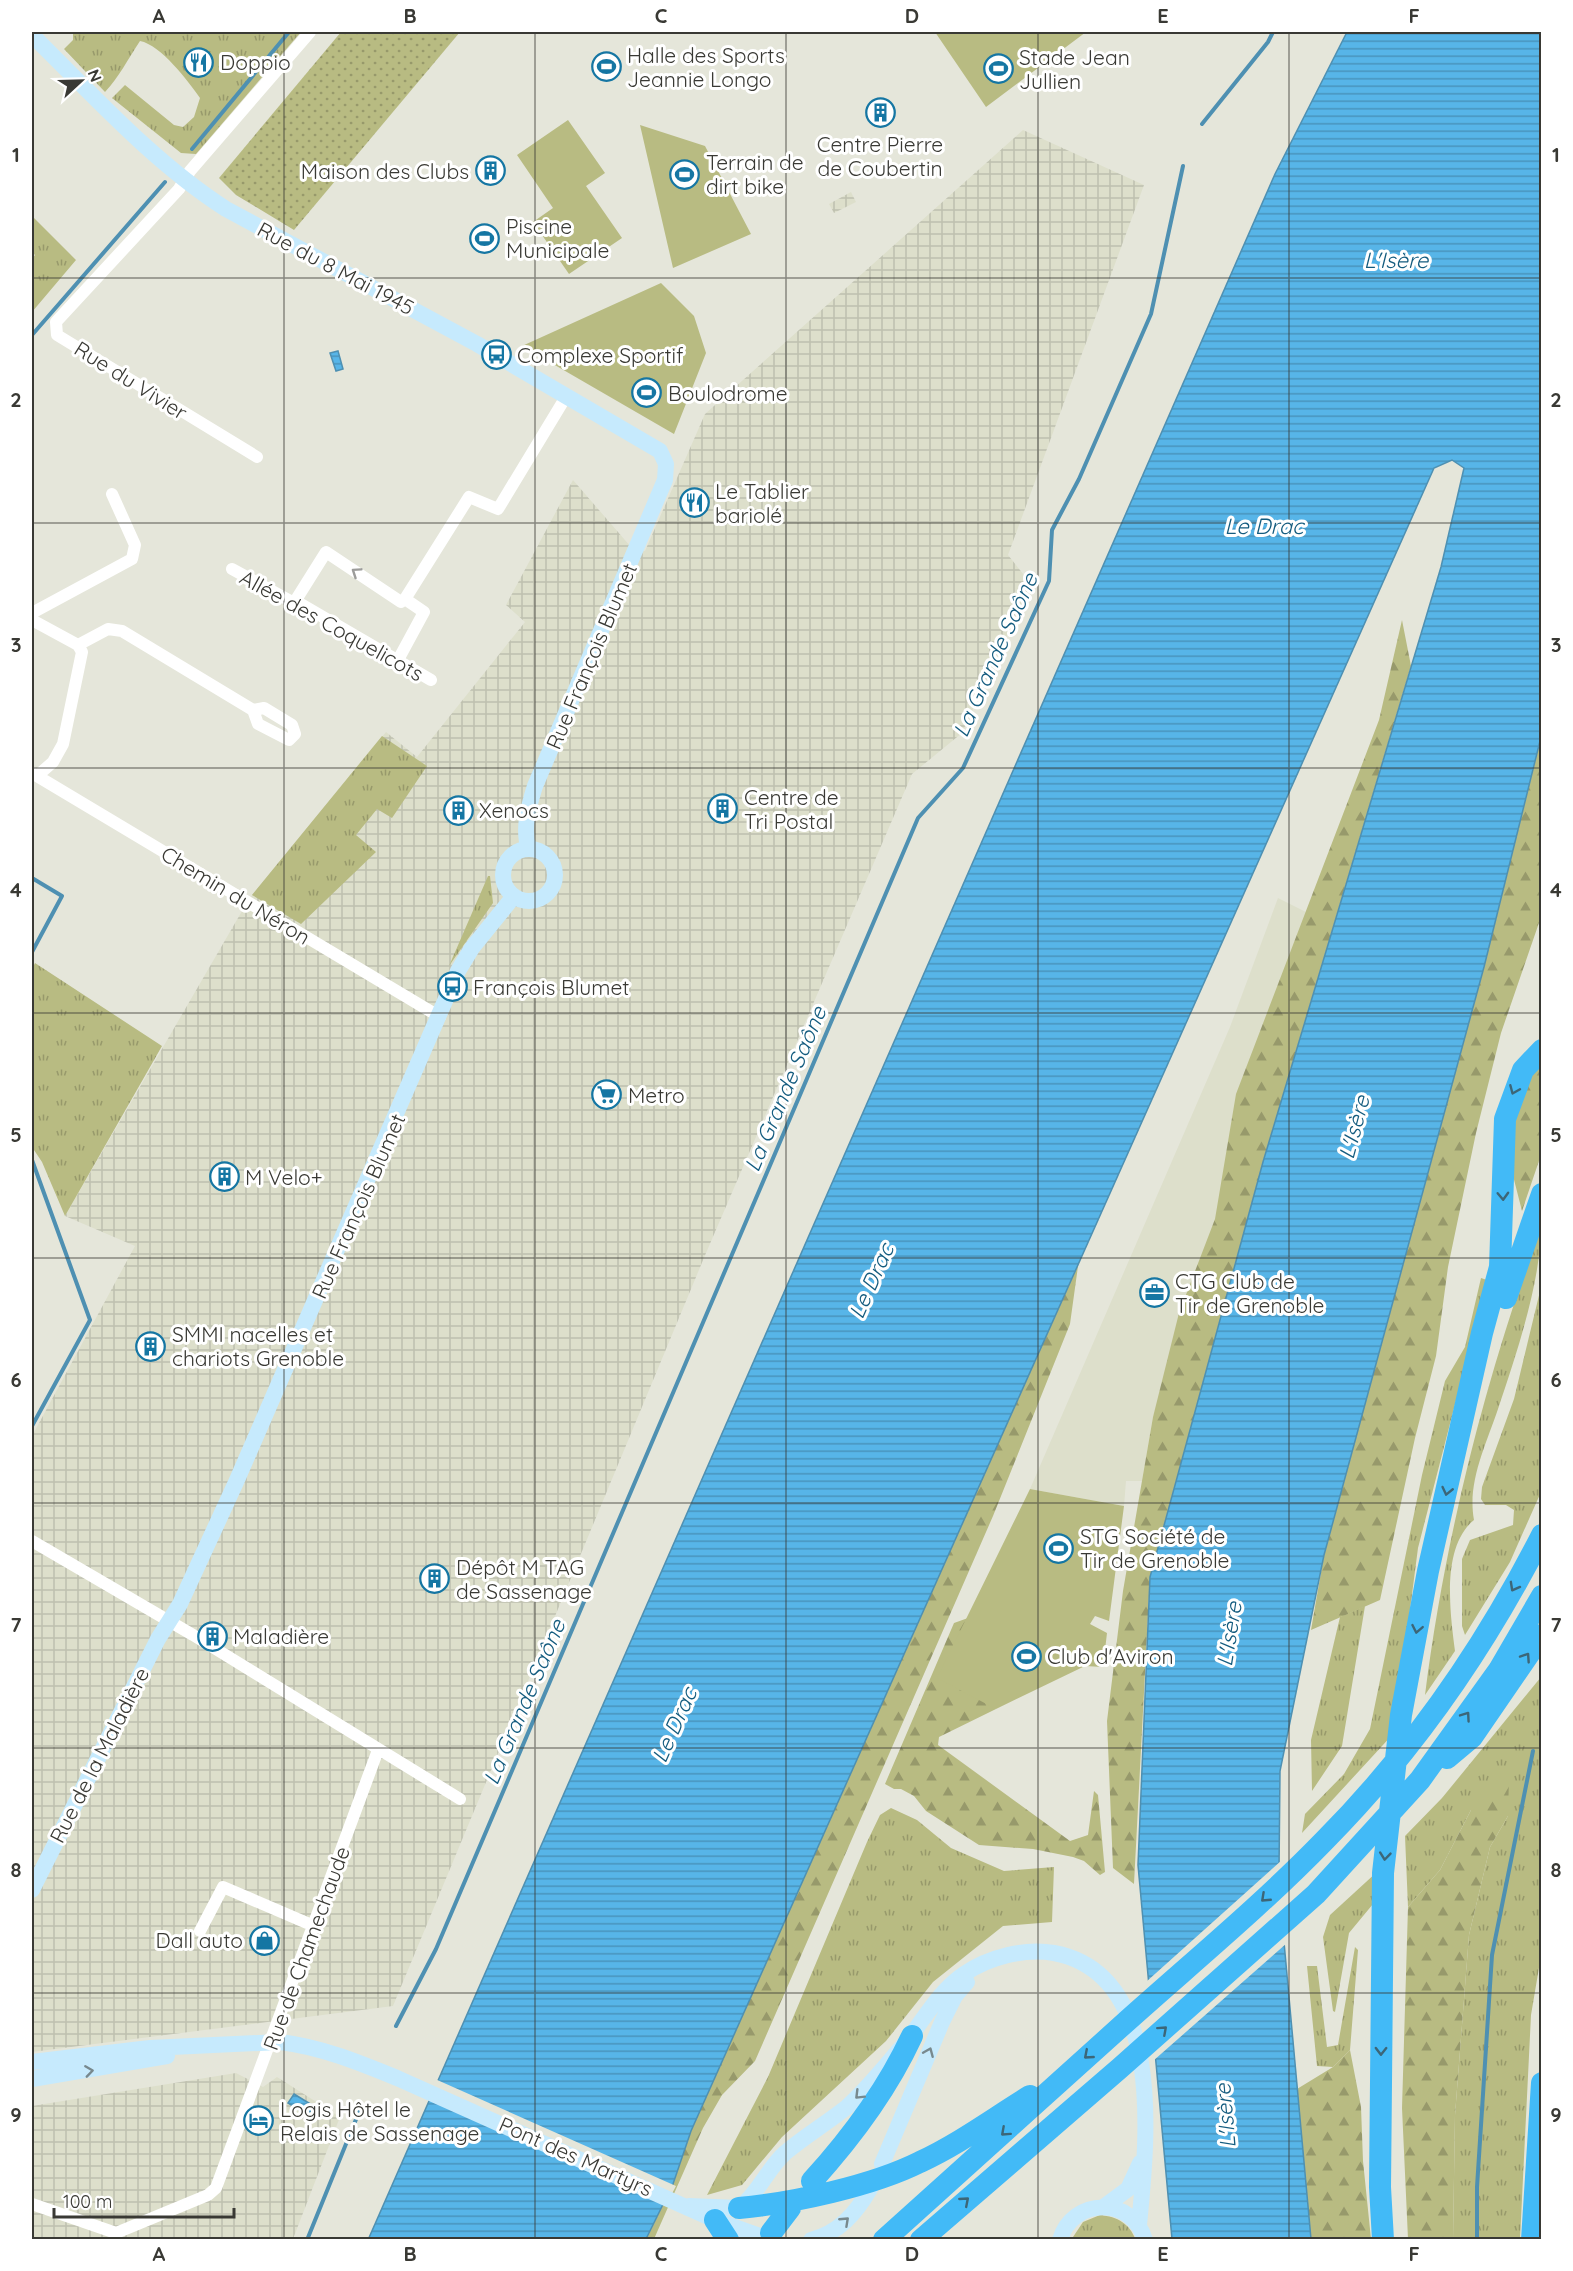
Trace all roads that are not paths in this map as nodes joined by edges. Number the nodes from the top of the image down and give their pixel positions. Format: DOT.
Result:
graph roads {
  1 [pos="310,32"];
  2 [pos="32,35"];
  3 [pos="184,179"];
  4 [pos="567,395"];
  5 [pos="257,457"];
  6 [pos="666,465"];
  7 [pos="112,494"];
  8 [pos="232,569"];
  9 [pos="405,599"];
  10 [pos="294,603"];
  11 [pos="32,613"];
  12 [pos="32,620"];
  13 [pos="78,645"];
  14 [pos="398,660"];
  15 [pos="432,680"];
  16 [pos="253,710"];
  17 [pos="34,774"];
  18 [pos="529,849"];
  19 [pos="514,896"];
  20 [pos="440,1017"];
  21 [pos="1542,1050"];
  22 [pos="1542,1194"];
  23 [pos="1460,1434"];
  24 [pos="1542,1535"];
  25 [pos="32,1541"];
  26 [pos="1542,1596"];
  27 [pos="169,1622"];
  28 [pos="1542,1635"];
  29 [pos="378,1750"];
  30 [pos="1420,1780"];
  31 [pos="460,1800"];
  32 [pos="36,1869"];
  33 [pos="32,1890"];
  34 [pos="314,1926"];
  35 [pos="200,1930"];
  36 [pos="982,1966"];
  37 [pos="912,2036"];
  38 [pos="215,2047"];
  39 [pos="32,2054"];
  40 [pos="85,2056"];
  41 [pos="32,2062"];
  42 [pos="1063,2077"];
  43 [pos="32,2079"];
  44 [pos="1542,2083"];
  45 [pos="1144,2151"];
  46 [pos="882,2164"];
  47 [pos="812,2181"];
  48 [pos="870,2189"];
  49 [pos="32,2204"];
  50 [pos="689,2206"];
  51 [pos="1105,2206"];
  52 [pos="739,2208"];
  53 [pos="790,2208"];
  54 [pos="1542,2215"];
  55 [pos="715,2220"];
  56 [pos="1142,2232"];
  57 [pos="771,2236"];
  58 [pos="728,2240"];
  59 [pos="811,2240"];
  60 [pos="884,2240"];
  61 [pos="921,2240"];
  62 [pos="1060,2240"];
  63 [pos="1383,2240"];
  64 [pos="1532,2240"];
  65 [pos="1540,2240"];
  1 -- 3 [label="street"];
  2 -- 3 [label="street, Rue du 8 Mai 1945"];
  3 -- 4 [label="street, Rue du 8 Mai 1945"];
  3 -- 5 [label="street, Rue du Vivier"];
  4 -- 6 [label="street, Rue du 8 Mai 1945"];
  4 -- 9 [label="street"];
  6 -- 18 [label="street, Rue François Blumet"];
  7 -- 11 [label="street"];
  8 -- 10 [label="street, Allée des Coquelicots"];
  9 -- 10 [label="street, one-way"];
  9 -- 14 [label="street"];
  10 -- 14 [label="street, Allée des Coquelicots"];
  12 -- 13 [label="street"];
  13 -- 16 [label="street"];
  13 -- 17 [label="street"];
  14 -- 15 [label="street, Allée des Coquelicots"];
  17 -- 20 [label="street, Chemin du Néron"];
  18 -- 19 [label="street"];
  18 -- 19 [label="street"];
  19 -- 20 [label="street, Rue François Blumet"];
  20 -- 27 [label="street, Rue François Blumet"];
  21 -- 23 [label="highway, one-way"];
  22 -- 23 [label="highway"];
  23 -- 63 [label="highway, one-way"];
  24 -- 42 [label="highway, one-way"];
  25 -- 27 [label="street"];
  30 -- 26 [label="highway, one-way"];
  27 -- 29 [label="street"];
  27 -- 32 [label="street, Rue de la Maladière"];
  30 -- 28 [label="highway, one-way"];
  29 -- 31 [label="street"];
  29 -- 34 [label="street, Rue de Chamechaude"];
  61 -- 30 [label="highway, one-way"];
  32 -- 33 [label="street, Rue de la Maladière"];
  34 -- 35 [label="street"];
  34 -- 49 [label="street, Rue de Chamechaude"];
  36 -- 37 [label="street"];
  36 -- 45 [label="street"];
  46 -- 36 [label="street, one-way"];
  37 -- 47 [label="highway"];
  37 -- 52 [label="street, one-way"];
  38 -- 40 [label="street"];
  43 -- 38 [label="street, one-way"];
  38 -- 50 [label="street, Pont des Martyrs"];
  39 -- 40 [label="street"];
  40 -- 41 [label="street"];
  42 -- 52 [label="highway"];
  42 -- 60 [label="highway, one-way"];
  44 -- 64 [label="highway"];
  45 -- 51 [label="street"];
  45 -- 56 [label="street"];
  59 -- 48 [label="street, one-way"];
  50 -- 52 [label="street"];
  50 -- 55 [label="street, Pont des Martyrs"];
  51 -- 56 [label="street"];
  51 -- 62 [label="street"];
  53 -- 57 [label="highway"];
  54 -- 65 [label="highway"];
  55 -- 57 [label="street, Pont des Martyrs"];
  55 -- 58 [label="highway"];
}
